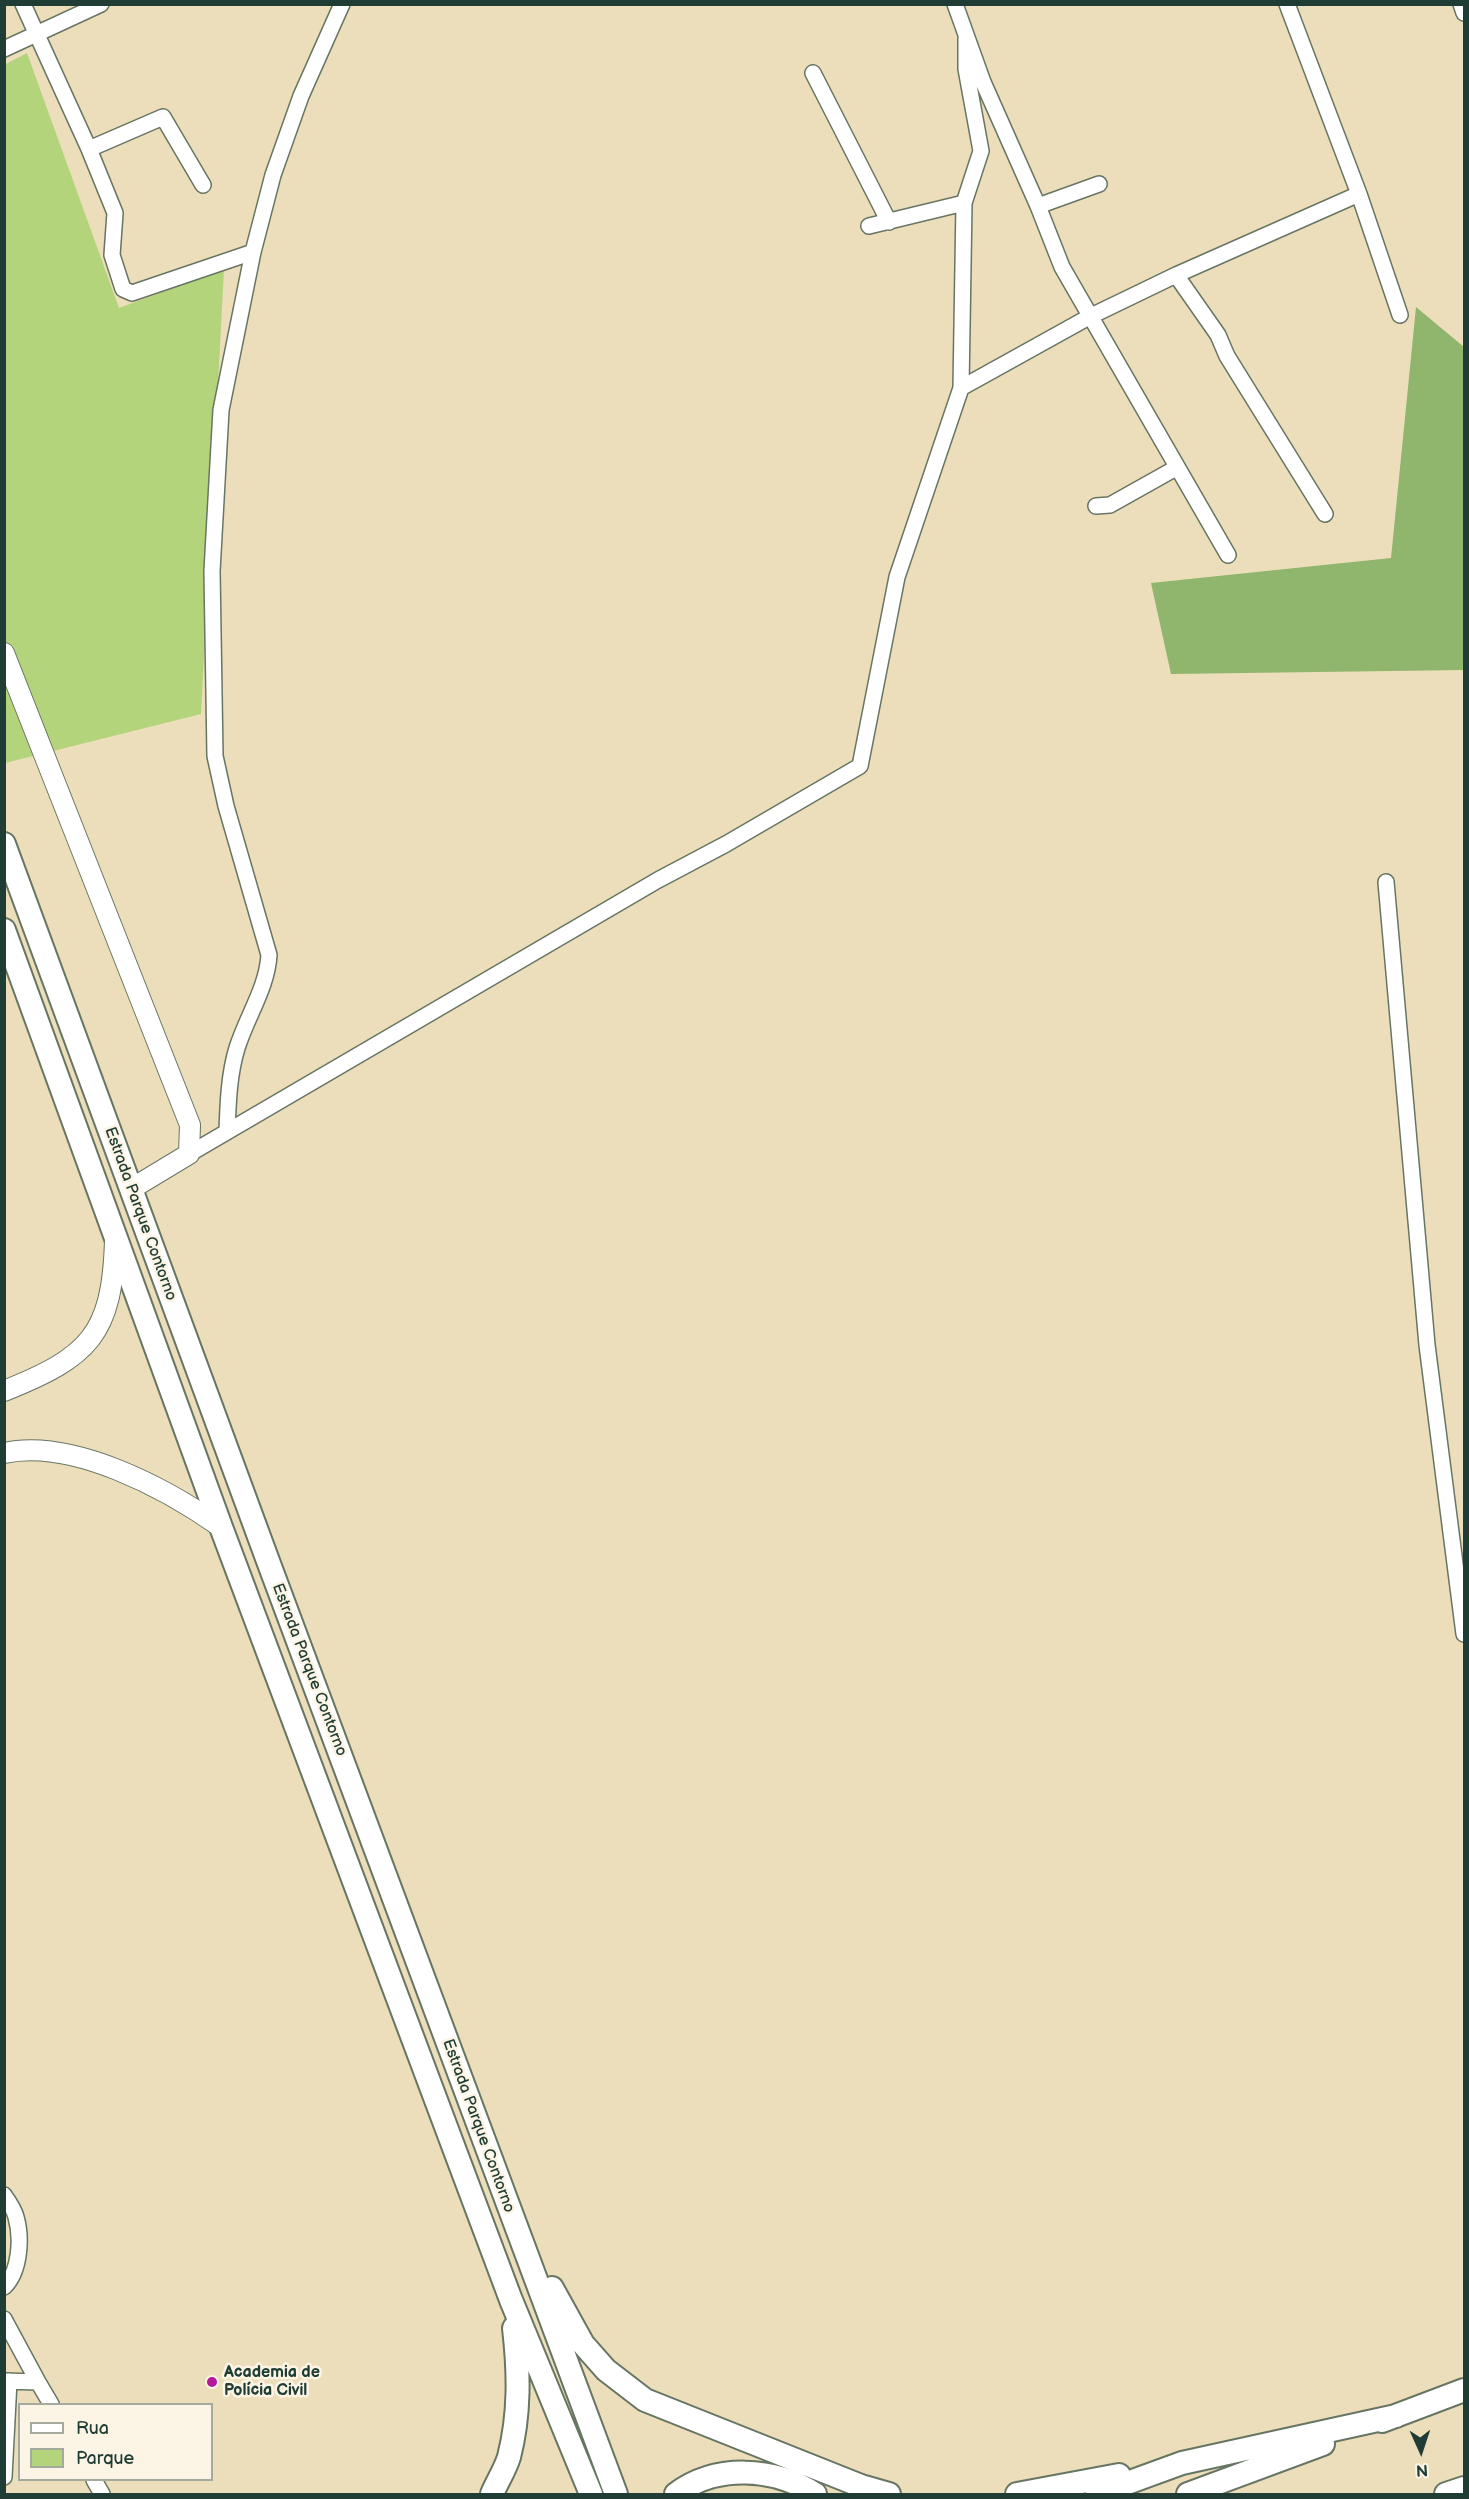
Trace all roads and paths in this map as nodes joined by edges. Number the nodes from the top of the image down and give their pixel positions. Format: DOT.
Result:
graph roads {
  1 [pos="23,4"];
  2 [pos="101,4"];
  3 [pos="342,4"];
  4 [pos="955,4"];
  5 [pos="1287,4"];
  6 [pos="1461,4"];
  7 [pos="1464,13"];
  8 [pos="36,34"];
  9 [pos="966,38"];
  10 [pos="4,49"];
  11 [pos="813,73"];
  12 [pos="89,149"];
  13 [pos="1099,184"];
  14 [pos="203,185"];
  15 [pos="1359,194"];
  16 [pos="964,203"];
  17 [pos="1038,206"];
  18 [pos="889,222"];
  19 [pos="869,226"];
  20 [pos="254,252"];
  21 [pos="1176,275"];
  22 [pos="1400,315"];
  23 [pos="1089,317"];
  24 [pos="961,388"];
  25 [pos="1176,468"];
  26 [pos="1096,506"];
  27 [pos="1325,514"];
  28 [pos="1228,555"];
  29 [pos="4,653"];
  30 [pos="6,853"];
  31 [pos="1386,882"];
  32 [pos="4,930"];
  33 [pos="226,1131"];
  34 [pos="189,1154"];
  35 [pos="131,1189"];
  36 [pos="115,1233"];
  37 [pos="4,1391"];
  38 [pos="4,1453"];
  39 [pos="221,1527"];
  40 [pos="268,1561"];
  41 [pos="240,1572"];
  42 [pos="1464,1634"];
  43 [pos="498,2180"];
  44 [pos="4,2195"];
  45 [pos="4,2287"];
  46 [pos="511,2300"];
  47 [pos="4,2319"];
  48 [pos="7,2381"];
  49 [pos="38,2382"];
  50 [pos="1464,2390"];
  51 [pos="50,2403"];
  52 [pos="1396,2416"];
  53 [pos="5,2461"];
  54 [pos="1182,2463"];
  55 [pos="4,2477"];
  56 [pos="1464,2488"];
  57 [pos="492,2494"];
  58 [pos="591,2494"];
  59 [pos="616,2494"];
  60 [pos="676,2494"];
  61 [pos="815,2494"];
  62 [pos="889,2494"];
  63 [pos="1017,2494"];
  64 [pos="1097,2494"];
  65 [pos="1188,2494"];
  66 [pos="1446,2494"];
  1 -- 8 [label="street"];
  2 -- 8 [label="street"];
  3 -- 20 [label="street"];
  4 -- 9 [label="street"];
  5 -- 15 [label="street"];
  6 -- 7 [label="street"];
  8 -- 10 [label="street"];
  8 -- 12 [label="street"];
  9 -- 16 [label="street"];
  9 -- 17 [label="street"];
  11 -- 18 [label="street"];
  12 -- 14 [label="street"];
  12 -- 20 [label="street"];
  13 -- 17 [label="street"];
  15 -- 21 [label="street"];
  15 -- 22 [label="street"];
  16 -- 18 [label="street"];
  16 -- 24 [label="street"];
  17 -- 23 [label="street"];
  18 -- 19 [label="street"];
  20 -- 33 [label="street"];
  21 -- 23 [label="street"];
  21 -- 27 [label="street"];
  23 -- 24 [label="street"];
  23 -- 25 [label="street"];
  24 -- 33 [label="street"];
  25 -- 26 [label="street"];
  25 -- 28 [label="street"];
  29 -- 34 [label="main road"];
  30 -- 35 [label="highway, Estrada Parque Contorno"];
  31 -- 42 [label="street"];
  32 -- 36 [label="highway, Estrada Parque Contorno"];
  33 -- 34 [label="street"];
  34 -- 35 [label="main road"];
  35 -- 40 [label="highway, Estrada Parque Contorno"];
  36 -- 37 [label="main road"];
  36 -- 39 [label="highway, Estrada Parque Contorno"];
  38 -- 39 [label="main road"];
  39 -- 41 [label="highway, Estrada Parque Contorno"];
  40 -- 41 [label="highway"];
  40 -- 43 [label="highway, Estrada Parque Contorno"];
  41 -- 46 [label="highway, Estrada Parque Contorno"];
  43 -- 59 [label="highway, Estrada Parque Contorno"];
  43 -- 62 [label="highway"];
  44 -- 45 [label="street"];
  46 -- 57 [label="highway"];
  46 -- 58 [label="highway, Estrada Parque Contorno"];
  47 -- 49 [label="street"];
  48 -- 49 [label="street"];
  48 -- 53 [label="street"];
  49 -- 51 [label="street"];
  50 -- 52 [label="highway"];
  52 -- 54 [label="highway"];
  52 -- 65 [label="highway"];
  53 -- 55 [label="street"];
  54 -- 63 [label="highway"];
  54 -- 64 [label="highway"];
  56 -- 66 [label="highway"];
  60 -- 61 [label="highway"];
}
